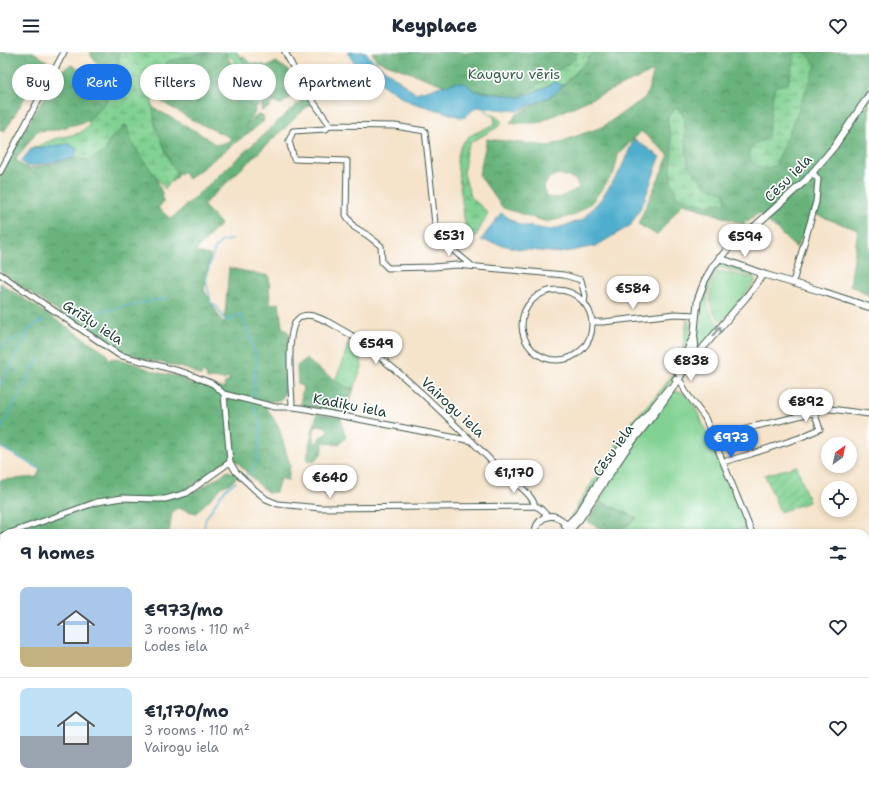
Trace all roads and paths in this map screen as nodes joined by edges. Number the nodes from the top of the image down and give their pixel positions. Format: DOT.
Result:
graph roads {
  1 [pos="64,52"];
  2 [pos="285,52"];
  3 [pos="869,95"];
  4 [pos="330,125"];
  5 [pos="0,172"];
  6 [pos="812,172"];
  7 [pos="719,258"];
  8 [pos="473,266"];
  9 [pos="0,274"];
  10 [pos="766,275"];
  11 [pos="793,282"];
  12 [pos="584,303"];
  13 [pos="869,307"];
  14 [pos="696,315"];
  15 [pos="592,322"];
  16 [pos="694,336"];
  17 [pos="683,372"];
  18 [pos="677,380"];
  19 [pos="224,394"];
  20 [pos="292,407"];
  21 [pos="823,408"];
  22 [pos="869,414"];
  23 [pos="710,432"];
  24 [pos="472,441"];
  25 [pos="230,462"];
  26 [pos="723,462"];
  27 [pos="536,506"];
  28 [pos="545,518"];
  29 [pos="566,525"];
  30 [pos="21,529"];
  31 [pos="537,529"];
  32 [pos="566,529"];
  33 [pos="571,529"];
  34 [pos="750,529"];
  1 -- 5 [label="street"];
  2 -- 4 [label="street"];
  3 -- 6 [label="main road, Cēsu iela"];
  4 -- 8 [label="street"];
  4 -- 8 [label="street"];
  6 -- 7 [label="main road, Cēsu iela"];
  6 -- 11 [label="street"];
  7 -- 10 [label="main road"];
  7 -- 14 [label="main road, Cēsu iela"];
  8 -- 12 [label="street"];
  9 -- 19 [label="street, Grīšļu iela"];
  10 -- 11 [label="main road"];
  17 -- 10 [label="main road, one-way"];
  11 -- 13 [label="main road"];
  12 -- 15 [label="street"];
  12 -- 15 [label="street"];
  14 -- 15 [label="street"];
  14 -- 16 [label="main road, Cēsu iela"];
  16 -- 17 [label="main road, Cēsu iela"];
  16 -- 18 [label="main road, Cēsu iela"];
  17 -- 18 [label="main road, Cēsu iela"];
  18 -- 23 [label="street"];
  18 -- 29 [label="main road, Cēsu iela"];
  18 -- 33 [label="main road, Cēsu iela"];
  19 -- 20 [label="street, Kadiķu iela"];
  19 -- 25 [label="street"];
  20 -- 24 [label="street, Kadiķu iela"];
  20 -- 24 [label="street, Vairogu iela"];
  21 -- 22 [label="street"];
  23 -- 26 [label="street"];
  23 -- 26 [label="street"];
  24 -- 27 [label="street, Vairogu iela"];
  25 -- 27 [label="street"];
  25 -- 30 [label="street"];
  26 -- 34 [label="street"];
  27 -- 28 [label="street, Vairogu iela"];
  28 -- 29 [label="main road"];
  28 -- 31 [label="main road"];
  29 -- 32 [label="main road, Cēsu iela"];
}
